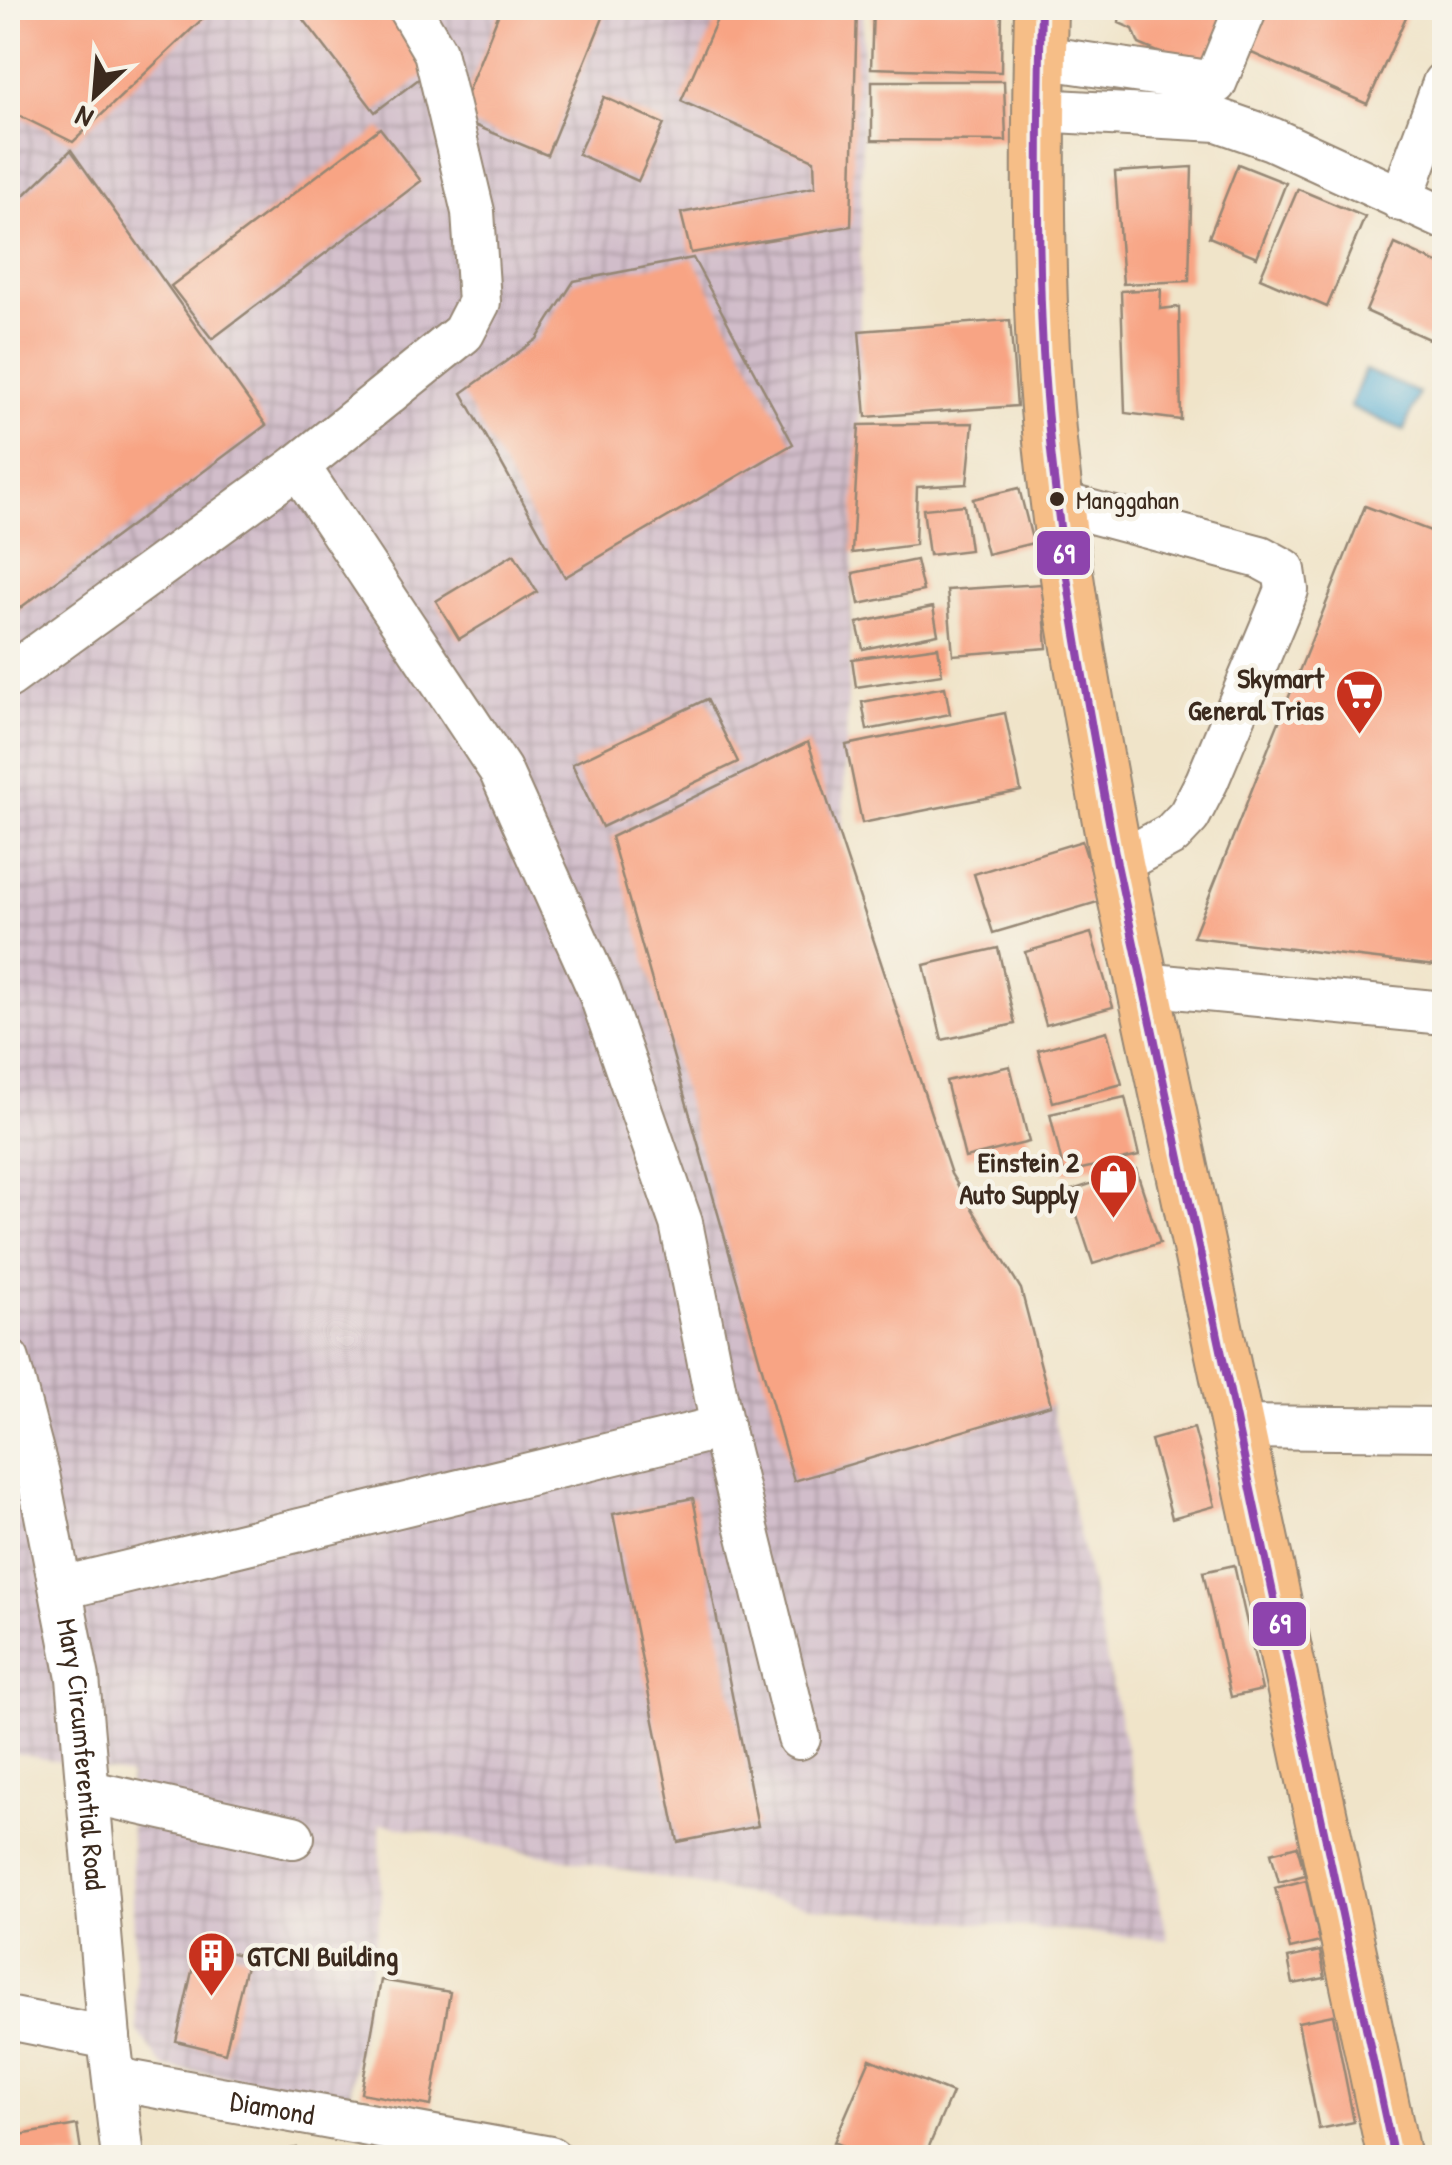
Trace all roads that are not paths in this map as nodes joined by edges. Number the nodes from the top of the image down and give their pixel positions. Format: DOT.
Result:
graph roads {
  1 [pos="409,8"];
  2 [pos="1246,8"];
  3 [pos="1040,32"];
  4 [pos="1444,82"];
  5 [pos="1038,110"];
  6 [pos="1401,200"];
  7 [pos="1444,218"];
  8 [pos="298,466"];
  9 [pos="1058,503"];
  10 [pos="8,676"];
  11 [pos="1117,864"];
  12 [pos="1143,984"];
  13 [pos="1444,1013"];
  14 [pos="8,1360"];
  15 [pos="1238,1426"];
  16 [pos="722,1427"];
  17 [pos="1444,1430"];
  18 [pos="62,1588"];
  19 [pos="799,1738"];
  20 [pos="90,1792"];
  21 [pos="293,1837"];
  22 [pos="8,2018"];
  23 [pos="112,2058"];
  24 [pos="396,2144"];
  25 [pos="123,2158"];
  26 [pos="550,2158"];
  27 [pos="1394,2158"];
  1 -- 8 [label="street"];
  2 -- 3 [label="street"];
  3 -- 5 [label="main road"];
  4 -- 6 [label="street"];
  5 -- 6 [label="street"];
  5 -- 9 [label="main road"];
  6 -- 7 [label="street"];
  8 -- 10 [label="street"];
  8 -- 16 [label="street"];
  9 -- 11 [label="main road"];
  9 -- 11 [label="street"];
  11 -- 12 [label="main road"];
  12 -- 13 [label="street"];
  12 -- 15 [label="main road"];
  14 -- 18 [label="street, Mary Circumferential Road"];
  15 -- 17 [label="street"];
  15 -- 27 [label="main road"];
  16 -- 18 [label="street"];
  16 -- 19 [label="street"];
  18 -- 20 [label="street, Mary Circumferential Road"];
  20 -- 21 [label="street"];
  20 -- 23 [label="street, Mary Circumferential Road"];
  22 -- 23 [label="street, Diamond"];
  23 -- 24 [label="street, Diamond"];
  23 -- 25 [label="street, Mary Circumferential Road"];
  24 -- 26 [label="street, Diamond"];
}
